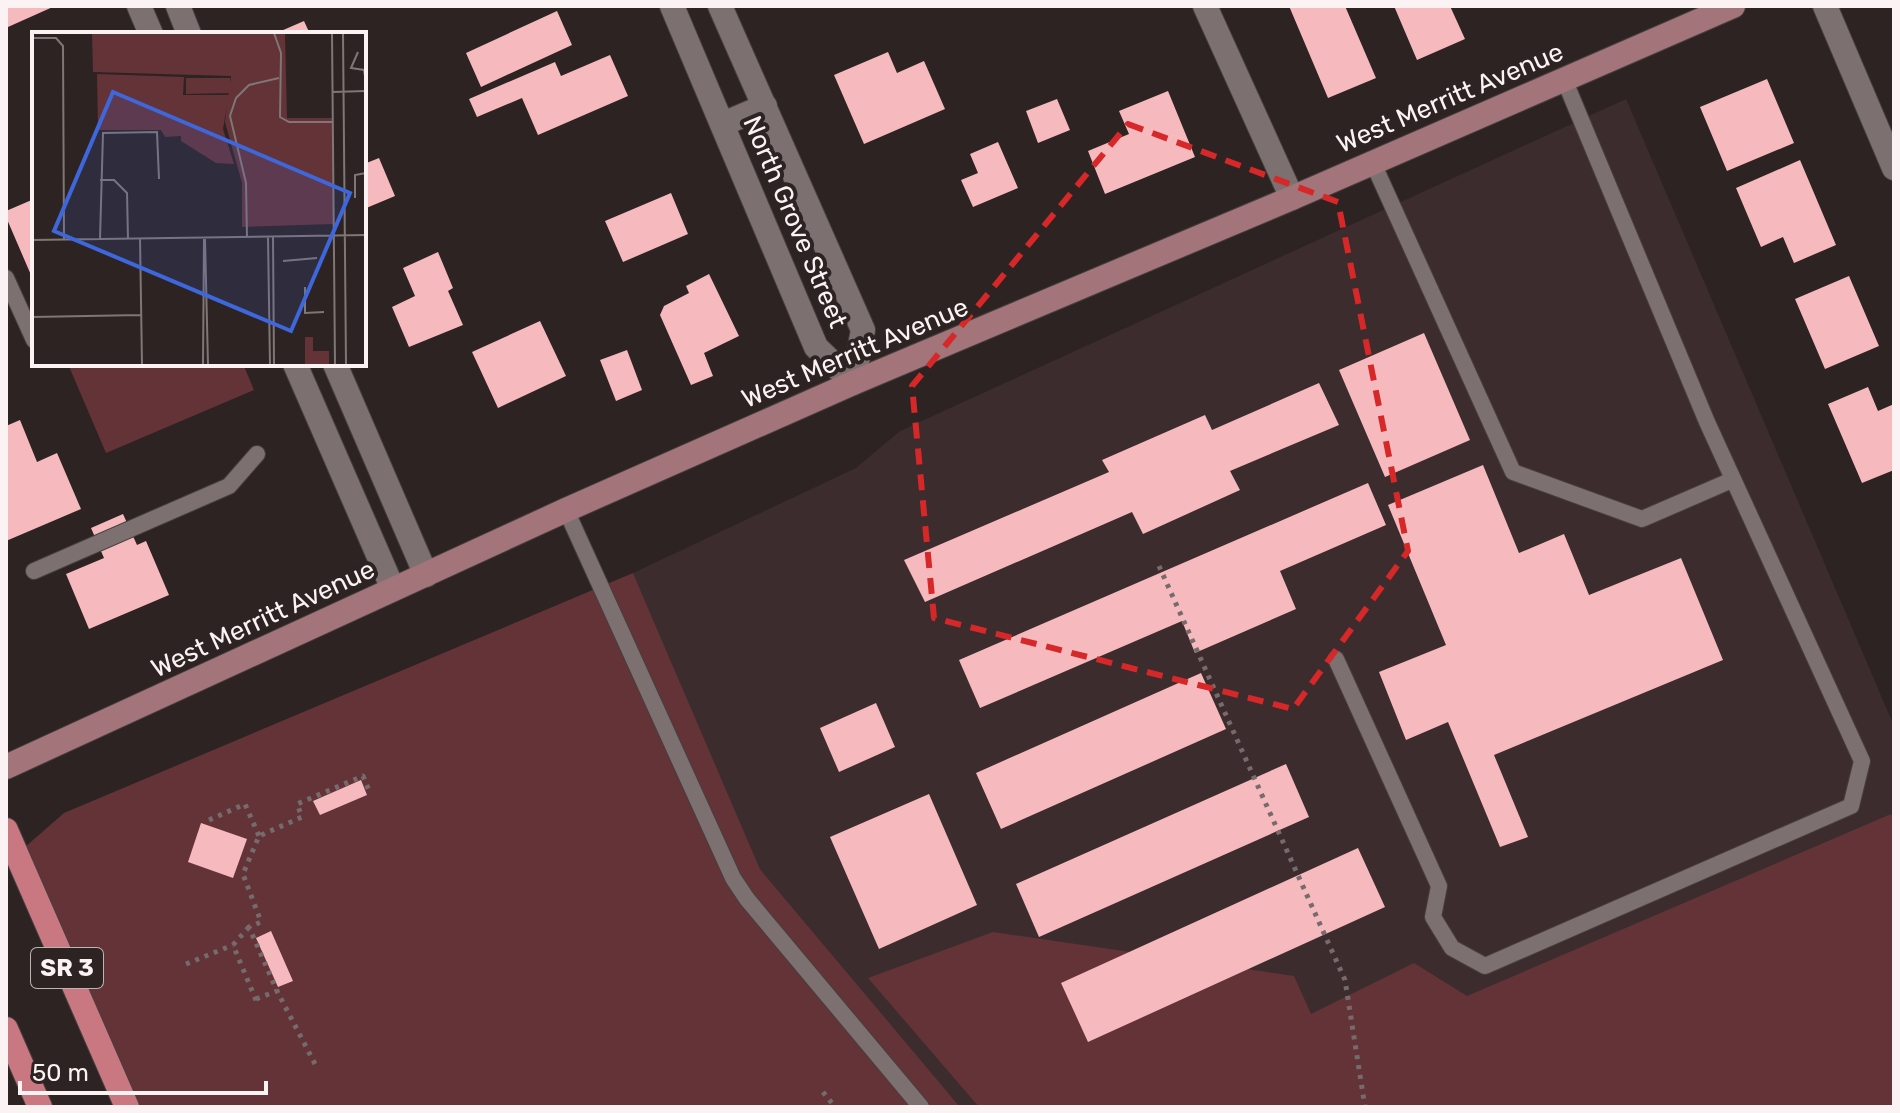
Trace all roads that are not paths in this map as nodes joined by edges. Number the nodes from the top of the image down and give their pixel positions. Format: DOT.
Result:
graph roads {
  1 [pos="139,6"];
  2 [pos="178,6"];
  3 [pos="672,6"];
  4 [pos="720,6"];
  5 [pos="1205,6"];
  6 [pos="1733,6"];
  7 [pos="1825,6"];
  8 [pos="150,32"];
  9 [pos="188,32"];
  10 [pos="1564,79"];
  11 [pos="765,106"];
  12 [pos="723,124"];
  13 [pos="1373,163"];
  14 [pos="1894,168"];
  15 [pos="1292,198"];
  16 [pos="6,278"];
  17 [pos="11,303"];
  18 [pos="32,337"];
  19 [pos="296,366"];
  20 [pos="336,366"];
  21 [pos="853,383"];
  22 [pos="356,412"];
  23 [pos="322,426"];
  24 [pos="257,454"];
  25 [pos="1732,480"];
  26 [pos="566,510"];
  27 [pos="34,571"];
  28 [pos="426,575"];
  29 [pos="393,589"];
  30 [pos="1336,659"];
  31 [pos="6,767"];
  32 [pos="6,830"];
  33 [pos="6,1029"];
  34 [pos="40,1107"];
  35 [pos="127,1107"];
  36 [pos="921,1107"];
  1 -- 8 [label="street"];
  2 -- 9 [label="street"];
  3 -- 12 [label="street, North Grove Street"];
  4 -- 11 [label="street, North Grove Street"];
  5 -- 15 [label="street"];
  6 -- 10 [label="street, West Merritt Avenue"];
  7 -- 14 [label="street"];
  10 -- 13 [label="street, West Merritt Avenue"];
  10 -- 25 [label="lane"];
  11 -- 12 [label="street"];
  11 -- 21 [label="street, North Grove Street"];
  12 -- 21 [label="street, North Grove Street"];
  13 -- 15 [label="street, West Merritt Avenue"];
  13 -- 25 [label="lane"];
  15 -- 21 [label="street, West Merritt Avenue"];
  16 -- 17 [label="lane"];
  17 -- 18 [label="lane"];
  19 -- 23 [label="street"];
  20 -- 22 [label="street"];
  21 -- 26 [label="street, West Merritt Avenue"];
  22 -- 23 [label="street"];
  22 -- 28 [label="street"];
  23 -- 29 [label="street"];
  24 -- 27 [label="lane"];
  25 -- 30 [label="lane"];
  26 -- 28 [label="street, West Merritt Avenue"];
  26 -- 36 [label="lane"];
  28 -- 29 [label="street, West Merritt Avenue"];
  29 -- 31 [label="street, West Merritt Avenue"];
  32 -- 35 [label="main road, SR 3"];
  33 -- 34 [label="main road"];
}
